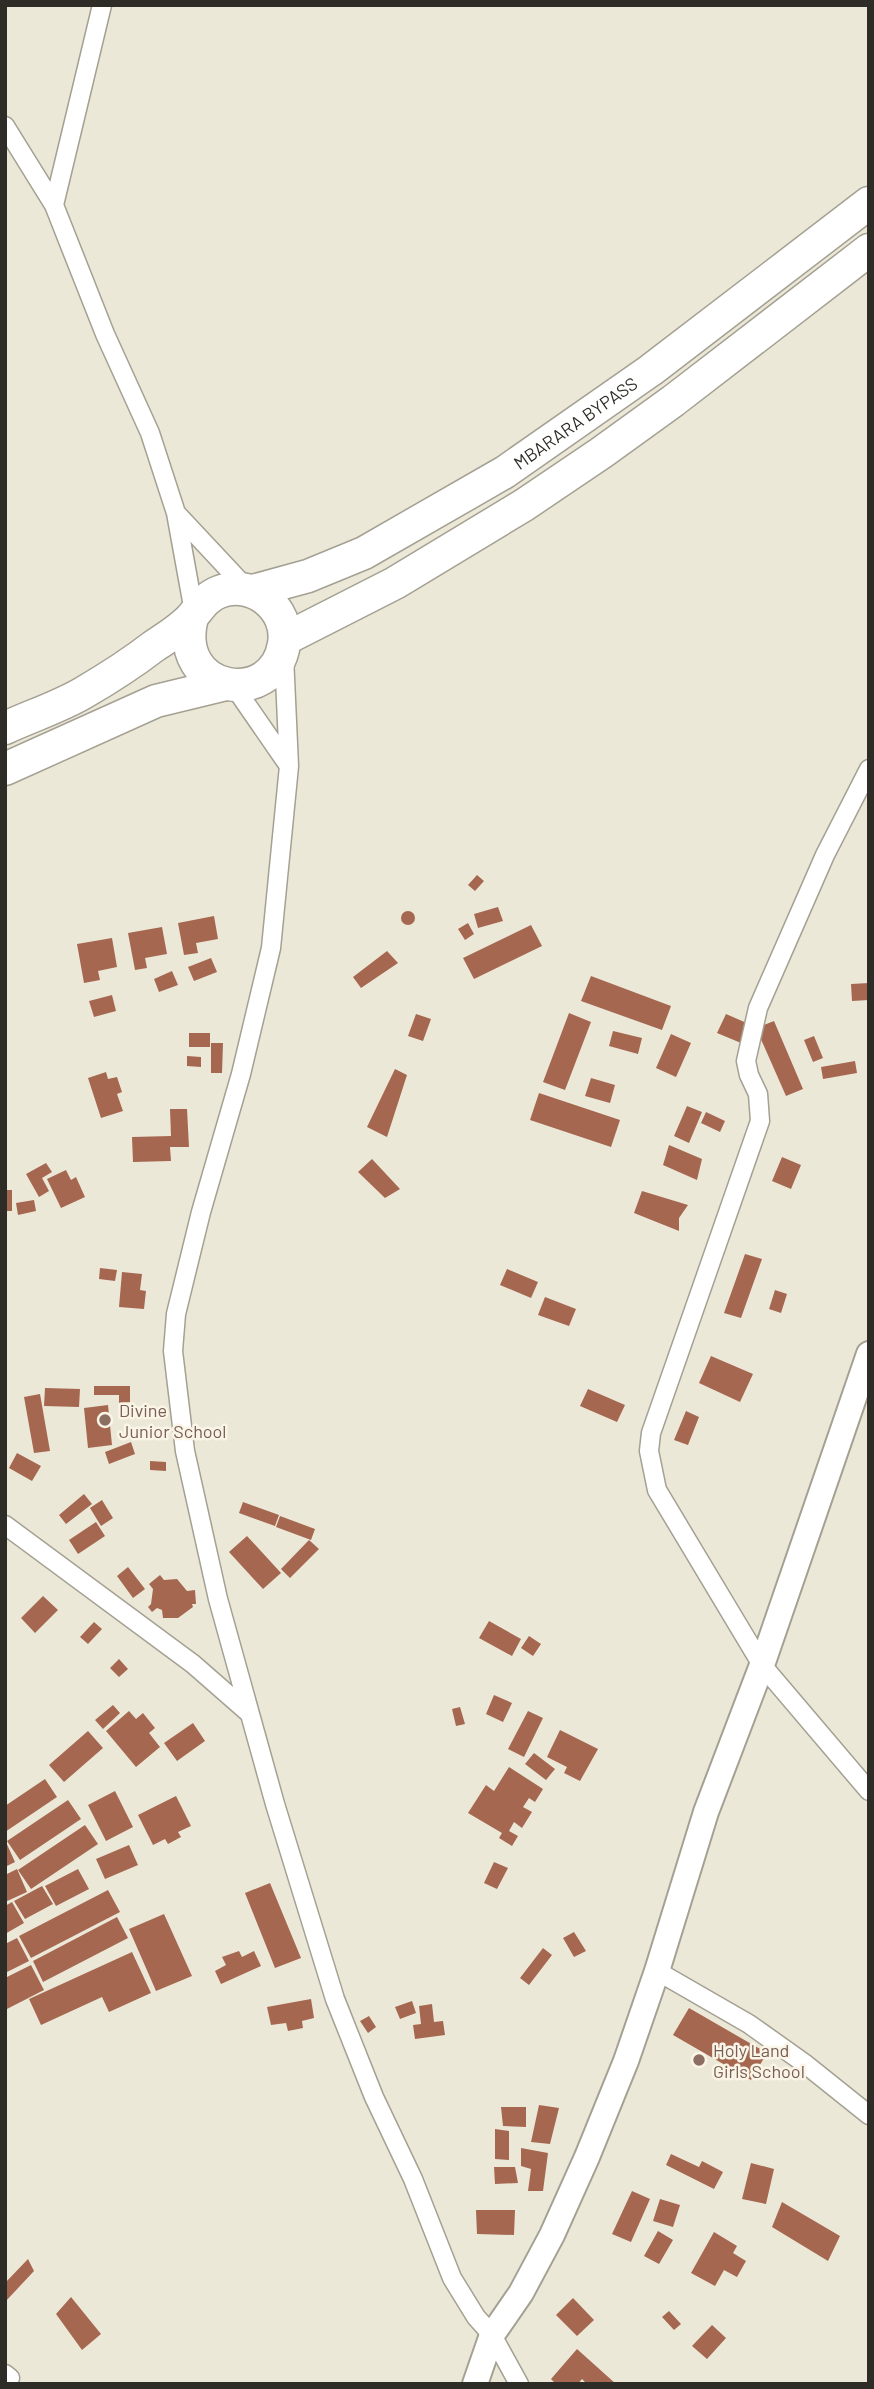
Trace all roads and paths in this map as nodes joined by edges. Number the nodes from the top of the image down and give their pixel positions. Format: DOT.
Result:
graph roads {
  1 [pos="102,5"];
  2 [pos="5,125"];
  3 [pos="869,203"];
  4 [pos="54,205"];
  5 [pos="869,250"];
  6 [pos="176,513"];
  7 [pos="250,590"];
  8 [pos="193,614"];
  9 [pos="284,644"];
  10 [pos="230,685"];
  11 [pos="5,728"];
  12 [pos="289,766"];
  13 [pos="5,769"];
  14 [pos="869,769"];
  15 [pos="869,1354"];
  16 [pos="5,1525"];
  17 [pos="762,1665"];
  18 [pos="251,1715"];
  19 [pos="869,1791"];
  20 [pos="657,1971"];
  21 [pos="869,2115"];
  22 [pos="492,2334"];
  23 [pos="475,2384"];
  24 [pos="519,2384"];
  1 -- 4 [label="street"];
  2 -- 4 [label="street"];
  3 -- 7 [label="highway, MBARARA BYPASS"];
  4 -- 6 [label="street"];
  5 -- 9 [label="highway"];
  6 -- 7 [label="street"];
  6 -- 8 [label="street"];
  7 -- 8 [label="highway"];
  7 -- 9 [label="highway"];
  8 -- 10 [label="highway"];
  8 -- 11 [label="highway"];
  9 -- 10 [label="highway"];
  9 -- 12 [label="street"];
  10 -- 12 [label="street"];
  10 -- 13 [label="highway"];
  12 -- 18 [label="street"];
  14 -- 17 [label="street"];
  15 -- 17 [label="main road"];
  16 -- 18 [label="street"];
  17 -- 19 [label="street"];
  17 -- 20 [label="main road"];
  18 -- 22 [label="street"];
  20 -- 21 [label="street"];
  20 -- 22 [label="main road"];
  22 -- 23 [label="main road"];
  22 -- 24 [label="street"];
}
